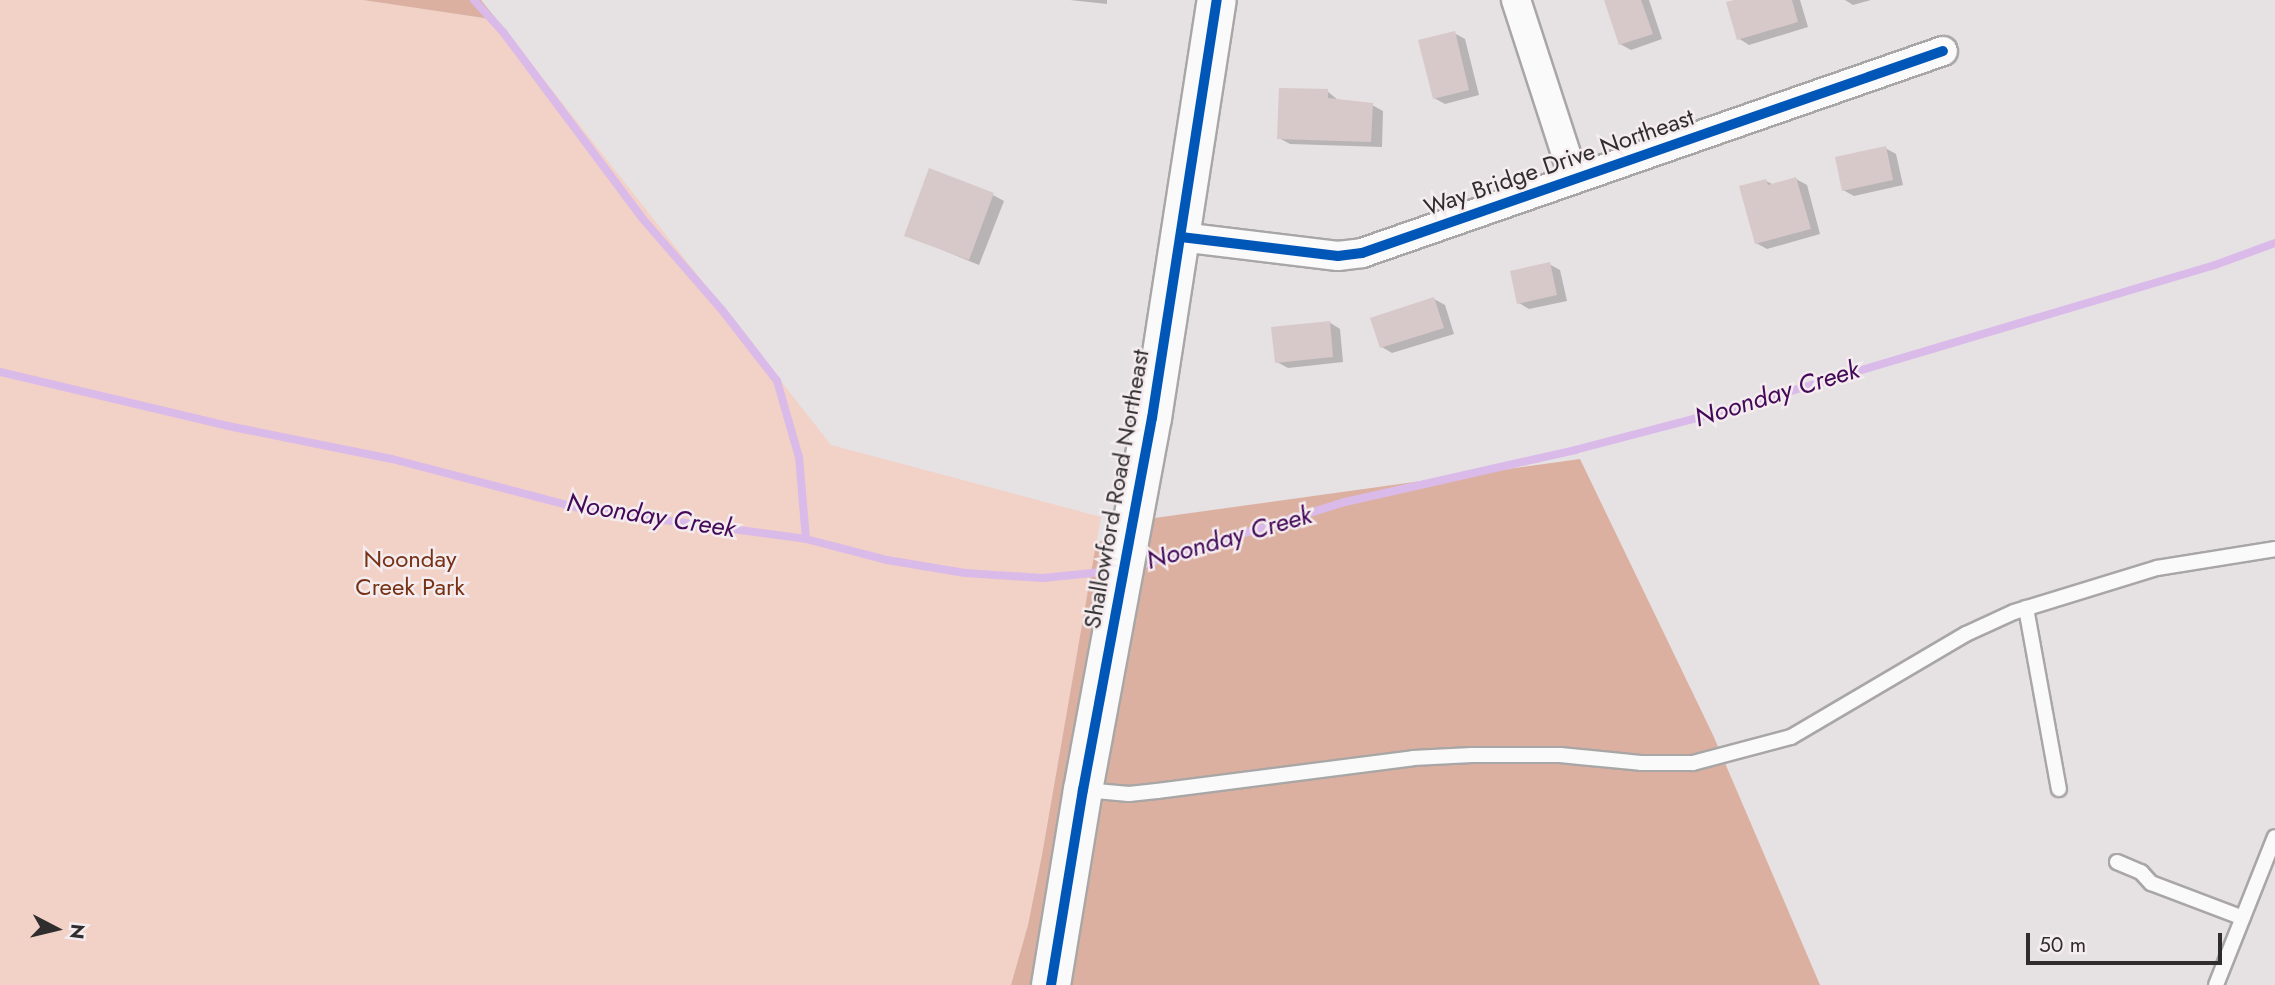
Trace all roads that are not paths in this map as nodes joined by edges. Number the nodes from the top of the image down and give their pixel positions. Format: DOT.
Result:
graph roads {
  1 [pos="1217,0"];
  2 [pos="1517,0"];
  3 [pos="1943,51"];
  4 [pos="1574,178"];
  5 [pos="1181,237"];
  6 [pos="2275,550"];
  7 [pos="2026,608"];
  8 [pos="2059,789"];
  9 [pos="1083,790"];
  10 [pos="2275,837"];
  11 [pos="2117,862"];
  12 [pos="2270,866"];
  13 [pos="2243,918"];
  14 [pos="1051,985"];
  15 [pos="2216,985"];
  1 -- 5 [label="street, Shallowford Road Northeast"];
  2 -- 4 [label="street"];
  3 -- 4 [label="street, Way Bridge Drive Northeast"];
  4 -- 5 [label="street, Way Bridge Drive Northeast"];
  5 -- 9 [label="street, Shallowford Road Northeast"];
  6 -- 7 [label="lane"];
  7 -- 8 [label="lane"];
  7 -- 9 [label="lane"];
  9 -- 14 [label="street, Shallowford Road Northeast"];
  10 -- 12 [label="lane"];
  11 -- 13 [label="lane"];
  12 -- 13 [label="lane"];
  13 -- 15 [label="lane"];
}
